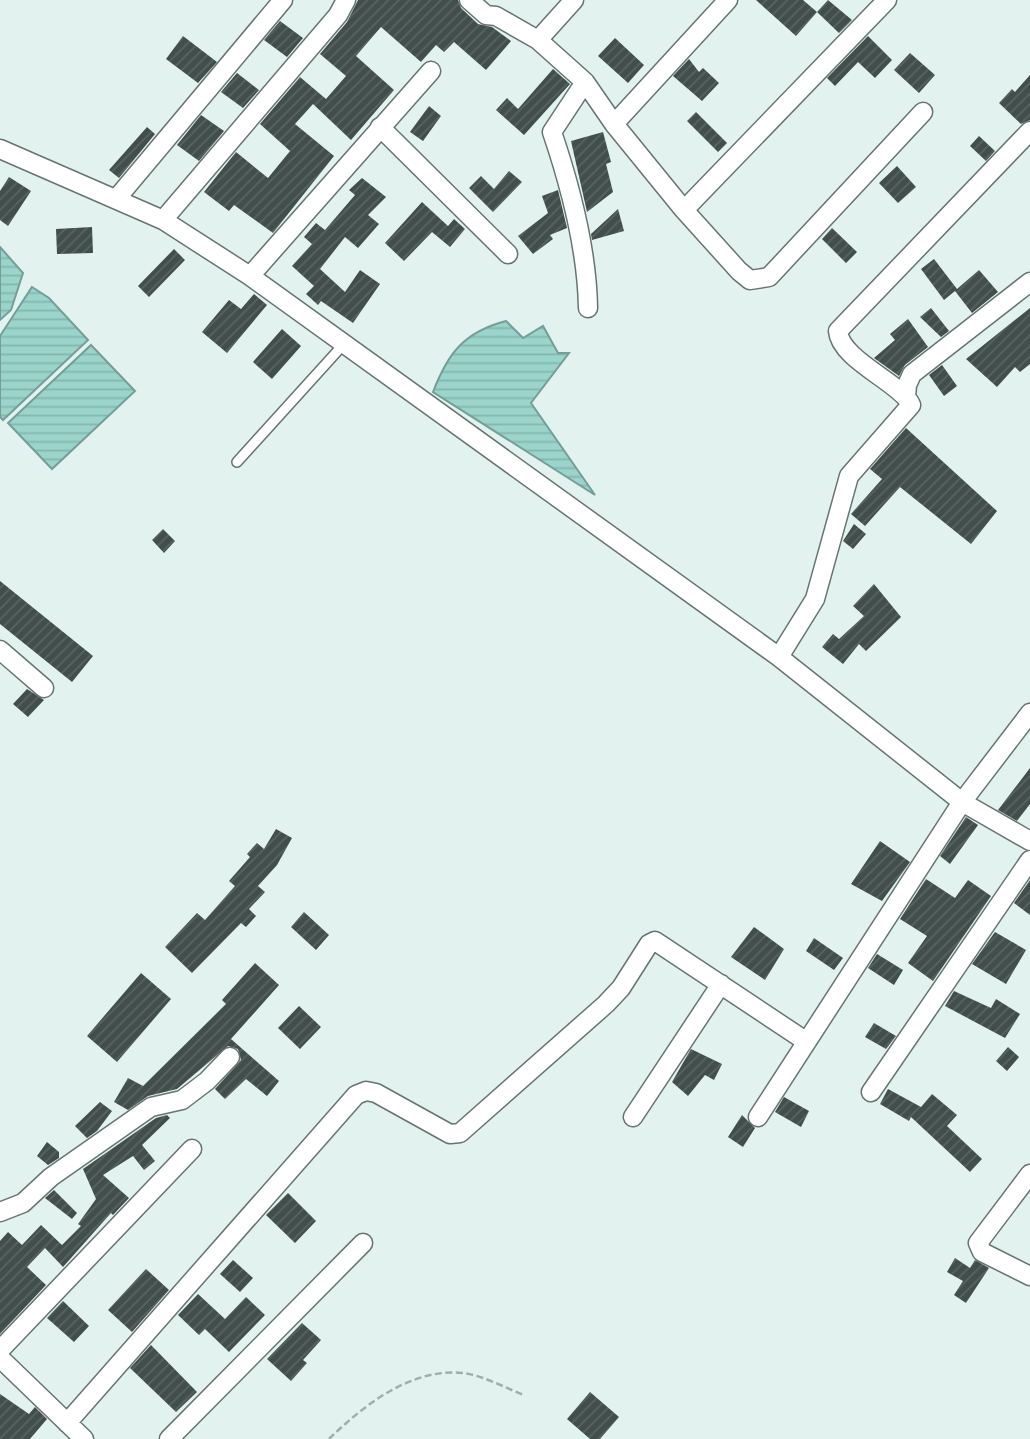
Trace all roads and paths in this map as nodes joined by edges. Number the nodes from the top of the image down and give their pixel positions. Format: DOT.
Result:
graph roads {
  1 [pos="283,0"];
  2 [pos="346,0"];
  3 [pos="469,0"];
  4 [pos="574,0"];
  5 [pos="728,0"];
  6 [pos="887,0"];
  7 [pos="538,40"];
  8 [pos="431,71"];
  9 [pos="585,82"];
  10 [pos="923,112"];
  11 [pos="614,124"];
  12 [pos="380,127"];
  13 [pos="1030,131"];
  14 [pos="0,149"];
  15 [pos="117,198"];
  16 [pos="684,210"];
  17 [pos="163,220"];
  18 [pos="508,254"];
  19 [pos="250,276"];
  20 [pos="1030,282"];
  21 [pos="588,308"];
  22 [pos="343,345"];
  23 [pos="906,397"];
  24 [pos="237,462"];
  25 [pos="779,657"];
  26 [pos="4,661"];
  27 [pos="44,688"];
  28 [pos="1030,713"];
  29 [pos="962,802"];
  30 [pos="1030,841"];
  31 [pos="1030,860"];
  32 [pos="721,984"];
  33 [pos="807,1038"];
  34 [pos="230,1057"];
  35 [pos="871,1092"];
  36 [pos="632,1117"];
  37 [pos="758,1117"];
  38 [pos="192,1149"];
  39 [pos="1030,1174"];
  40 [pos="0,1212"];
  41 [pos="363,1243"];
  42 [pos="1030,1276"];
  43 [pos="2,1362"];
  44 [pos="524,1395"];
  45 [pos="73,1433"];
  46 [pos="169,1439"];
  47 [pos="330,1439"];
  1 -- 15 [label="street"];
  2 -- 17 [label="street"];
  3 -- 7 [label="street"];
  4 -- 7 [label="street"];
  5 -- 11 [label="street"];
  6 -- 16 [label="street"];
  7 -- 9 [label="street"];
  8 -- 12 [label="street"];
  9 -- 11 [label="street"];
  9 -- 21 [label="street"];
  10 -- 16 [label="street"];
  11 -- 16 [label="street"];
  12 -- 18 [label="street"];
  12 -- 19 [label="street"];
  13 -- 23 [label="street"];
  14 -- 15 [label="street"];
  15 -- 17 [label="street"];
  17 -- 19 [label="street"];
  19 -- 22 [label="street"];
  20 -- 23 [label="street"];
  22 -- 24 [label="lane"];
  22 -- 25 [label="street"];
  23 -- 25 [label="street"];
  25 -- 29 [label="street"];
  26 -- 27 [label="street"];
  28 -- 29 [label="street"];
  29 -- 30 [label="street"];
  29 -- 33 [label="street"];
  31 -- 35 [label="street"];
  32 -- 33 [label="street"];
  32 -- 36 [label="street"];
  32 -- 45 [label="street"];
  33 -- 37 [label="street"];
  34 -- 40 [label="street"];
  38 -- 43 [label="street"];
  39 -- 42 [label="street"];
  41 -- 46 [label="street"];
  43 -- 45 [label="street"];
  44 -- 47 [label="path"];
}
